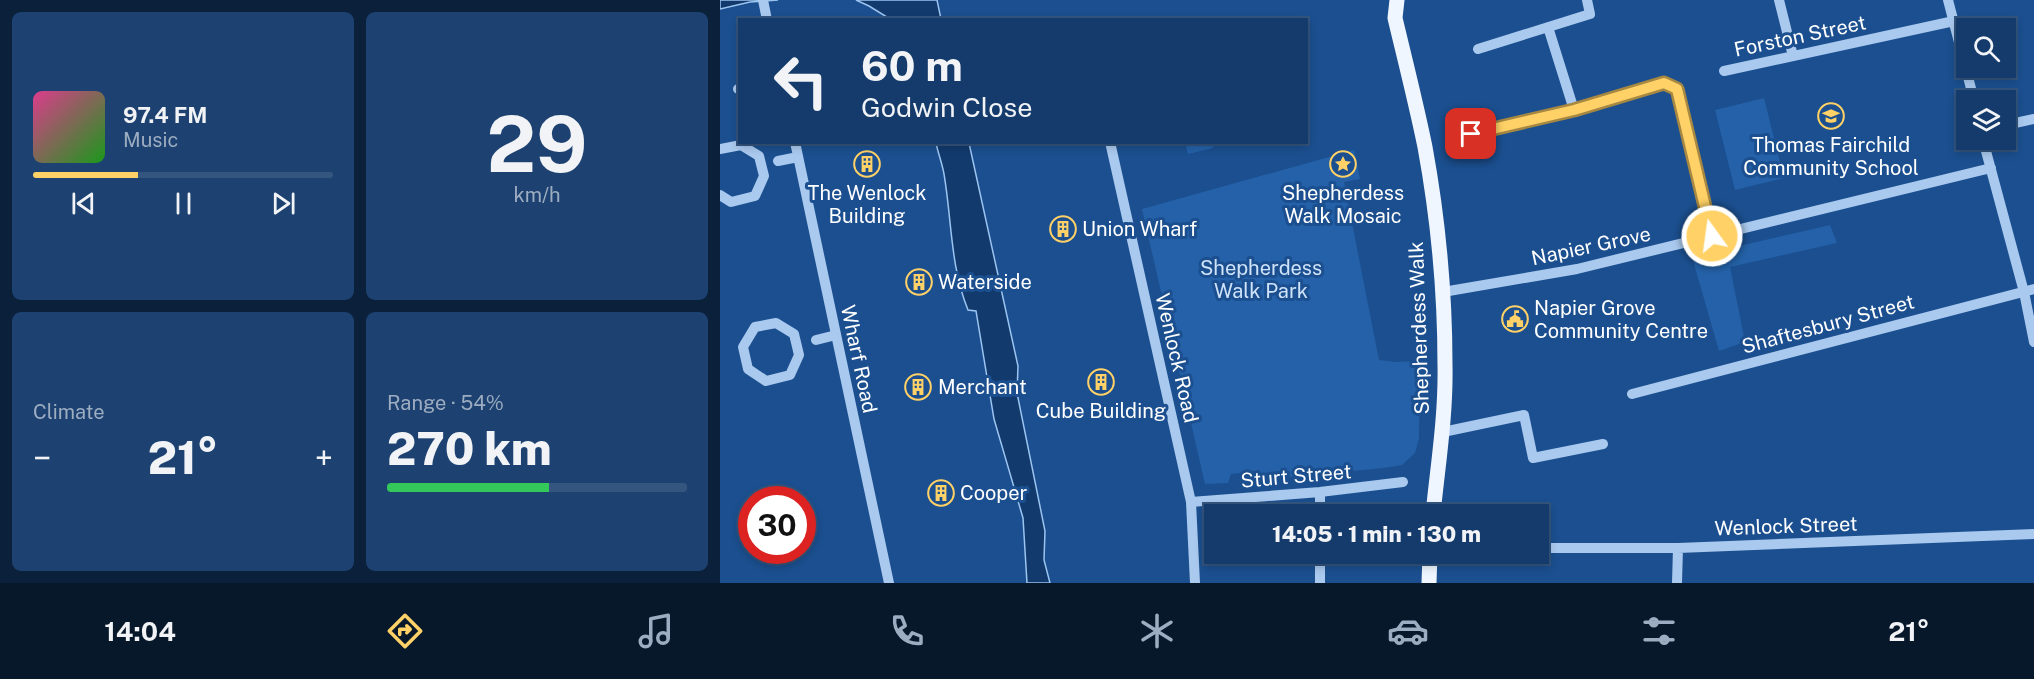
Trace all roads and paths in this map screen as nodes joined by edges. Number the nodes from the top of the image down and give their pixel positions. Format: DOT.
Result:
graph roads {
  1 [pos="763,0"];
  2 [pos="1397,0"];
  3 [pos="1587,0"];
  4 [pos="1779,0"];
  5 [pos="1948,0"];
  6 [pos="767,18"];
  7 [pos="1954,21"];
  8 [pos="1548,27"];
  9 [pos="1478,50"];
  10 [pos="1793,56"];
  11 [pos="1724,71"];
  12 [pos="1971,90"];
  13 [pos="1574,110"];
  14 [pos="2034,119"];
  15 [pos="2016,123"];
  16 [pos="1451,139"];
  17 [pos="795,144"];
  18 [pos="1110,144"];
  19 [pos="720,149"];
  20 [pos="1986,150"];
  21 [pos="798,157"];
  22 [pos="771,163"];
  23 [pos="1991,168"];
  24 [pos="720,195"];
  25 [pos="1712,236"];
  26 [pos="2029,291"];
  27 [pos="1443,292"];
  28 [pos="836,336"];
  29 [pos="2034,342"];
  30 [pos="796,343"];
  31 [pos="1632,394"];
  32 [pos="1443,432"];
  33 [pos="1603,444"];
  34 [pos="1403,482"];
  35 [pos="1320,492"];
  36 [pos="1191,502"];
  37 [pos="1320,504"];
  38 [pos="1434,504"];
  39 [pos="2034,534"];
  40 [pos="1549,548"];
  41 [pos="1678,548"];
  42 [pos="1320,564"];
  43 [pos="1430,564"];
  44 [pos="888,583"];
  45 [pos="1195,583"];
  46 [pos="1320,583"];
  47 [pos="1429,583"];
  48 [pos="1677,583"];
  1 -- 6 [label="street"];
  2 -- 27 [label="main road, Shepherdess Walk"];
  3 -- 8 [label="street"];
  4 -- 10 [label="street"];
  5 -- 7 [label="street"];
  7 -- 10 [label="street, Forston Street"];
  7 -- 12 [label="street"];
  8 -- 9 [label="street"];
  8 -- 13 [label="street"];
  10 -- 11 [label="street, Forston Street"];
  13 -- 16 [label="street"];
  13 -- 25 [label="street"];
  14 -- 15 [label="street"];
  17 -- 21 [label="street, Wharf Road"];
  18 -- 36 [label="street, Wenlock Road"];
  19 -- 22 [label="street"];
  20 -- 23 [label="street"];
  21 -- 22 [label="street"];
  21 -- 28 [label="street, Wharf Road"];
  22 -- 24 [label="street"];
  23 -- 25 [label="street, Napier Grove"];
  23 -- 26 [label="street"];
  25 -- 27 [label="street, Napier Grove"];
  26 -- 29 [label="street"];
  26 -- 31 [label="street, Shaftesbury Street"];
  27 -- 32 [label="main road, Shepherdess Walk"];
  28 -- 30 [label="street"];
  28 -- 44 [label="street, Wharf Road"];
  30 -- 30 [label="street"];
  32 -- 33 [label="street"];
  32 -- 38 [label="main road, Shepherdess Walk"];
  34 -- 35 [label="street, Sturt Street"];
  35 -- 36 [label="street, Sturt Street"];
  35 -- 37 [label="street"];
  36 -- 45 [label="street, Wenlock Road"];
  39 -- 41 [label="street, Wenlock Street"];
  40 -- 41 [label="street, Wenlock Street"];
  41 -- 48 [label="street"];
  42 -- 46 [label="street"];
  43 -- 47 [label="main road"];
}
